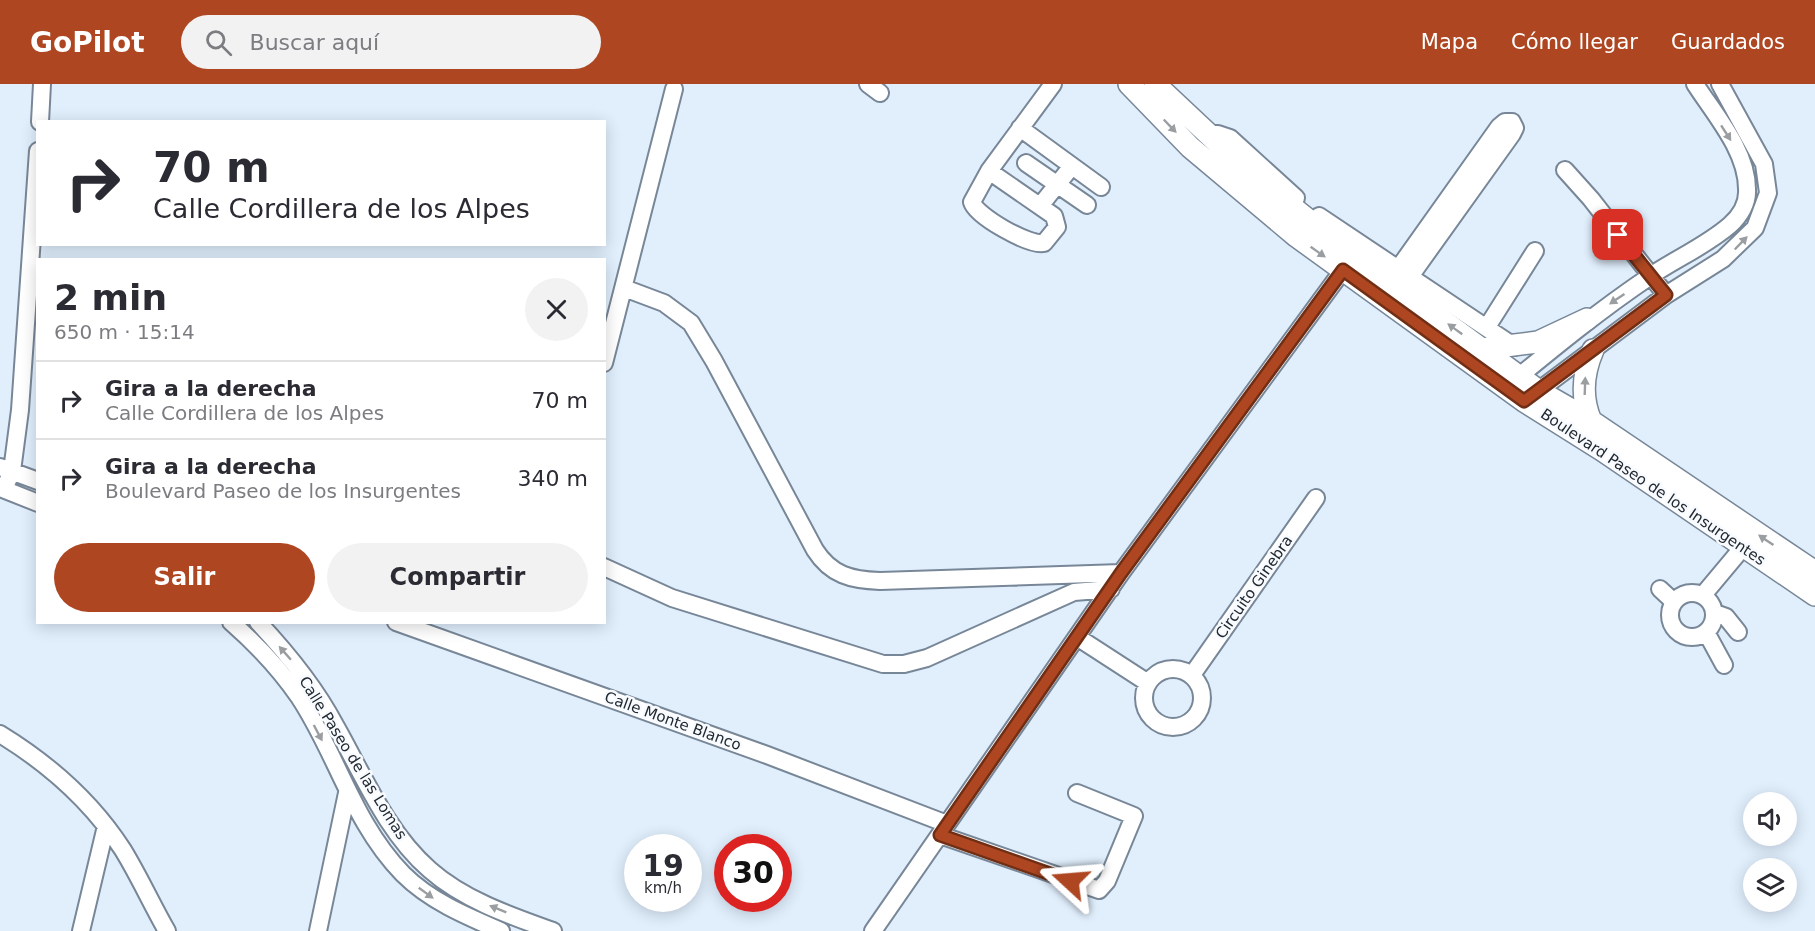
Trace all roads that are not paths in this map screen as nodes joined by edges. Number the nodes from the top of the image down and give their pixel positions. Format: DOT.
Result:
graph roads {
  1 [pos="42,84"];
  2 [pos="1053,84"];
  3 [pos="1129,84"];
  4 [pos="1155,84"];
  5 [pos="1695,84"];
  6 [pos="1723,86"];
  7 [pos="674,89"];
  8 [pos="39,120"];
  9 [pos="1020,128"];
  10 [pos="1206,134"];
  11 [pos="1026,163"];
  12 [pos="1072,166"];
  13 [pos="1565,170"];
  14 [pos="989,171"];
  15 [pos="36,180"];
  16 [pos="1058,185"];
  17 [pos="1101,187"];
  18 [pos="1087,205"];
  19 [pos="1040,206"];
  20 [pos="1694,250"];
  21 [pos="1535,251"];
  22 [pos="1343,270"];
  23 [pos="1707,270"];
  24 [pos="1403,274"];
  25 [pos="1652,275"];
  26 [pos="624,288"];
  27 [pos="1666,295"];
  28 [pos="1587,319"];
  29 [pos="1487,327"];
  30 [pos="1515,347"];
  31 [pos="1593,350"];
  32 [pos="1474,354"];
  33 [pos="606,356"];
  34 [pos="1512,382"];
  35 [pos="1532,396"];
  36 [pos="1591,422"];
  37 [pos="6,469"];
  38 [pos="36,480"];
  39 [pos="2,489"];
  40 [pos="1316,498"];
  41 [pos="36,502"];
  42 [pos="1744,546"];
  43 [pos="606,568"];
  44 [pos="1815,572"];
  45 [pos="1121,573"];
  46 [pos="1111,589"];
  47 [pos="1660,589"];
  48 [pos="1815,595"];
  49 [pos="1703,596"];
  50 [pos="1674,602"];
  51 [pos="1714,613"];
  52 [pos="233,624"];
  53 [pos="260,624"];
  54 [pos="402,624"];
  55 [pos="1706,632"];
  56 [pos="1738,632"];
  57 [pos="1077,637"];
  58 [pos="1724,665"];
  59 [pos="1192,675"];
  60 [pos="1148,683"];
  61 [pos="0,734"];
  62 [pos="347,793"];
  63 [pos="1077,793"];
  64 [pos="106,826"];
  65 [pos="944,830"];
  66 [pos="81,931"];
  67 [pos="168,931"];
  68 [pos="318,931"];
  69 [pos="501,931"];
  70 [pos="553,931"];
  71 [pos="873,931"];
  1 -- 8 [label="street"];
  2 -- 9 [label="street"];
  3 -- 22 [label="main road, Boulevard Paseo de los Insurgentes, one-way"];
  4 -- 10 [label="main road, Boulevard Paseo de los Insurgentes"];
  5 -- 20 [label="street, one-way"];
  23 -- 6 [label="street, one-way"];
  7 -- 26 [label="street"];
  9 -- 12 [label="street"];
  9 -- 14 [label="street"];
  10 -- 24 [label="street"];
  32 -- 10 [label="main road, Boulevard Paseo de los Insurgentes, one-way"];
  11 -- 16 [label="street"];
  12 -- 16 [label="street"];
  12 -- 17 [label="street"];
  13 -- 25 [label="street"];
  14 -- 19 [label="street"];
  14 -- 19 [label="street"];
  15 -- 37 [label="street"];
  16 -- 18 [label="street"];
  16 -- 19 [label="street"];
  20 -- 23 [label="street"];
  20 -- 25 [label="street"];
  21 -- 29 [label="street"];
  22 -- 32 [label="main road, Boulevard Paseo de los Insurgentes"];
  22 -- 45 [label="street"];
  23 -- 27 [label="street"];
  24 -- 24 [label="street"];
  24 -- 29 [label="street"];
  25 -- 27 [label="street"];
  25 -- 28 [label="street, one-way"];
  26 -- 33 [label="street"];
  26 -- 45 [label="street"];
  27 -- 31 [label="street"];
  28 -- 30 [label="main road"];
  28 -- 34 [label="street"];
  29 -- 30 [label="street"];
  30 -- 32 [label="main road"];
  31 -- 35 [label="street"];
  36 -- 31 [label="main road, one-way"];
  32 -- 34 [label="main road, Boulevard Paseo de los Insurgentes"];
  32 -- 35 [label="main road"];
  34 -- 35 [label="main road, Boulevard Paseo de los Insurgentes"];
  35 -- 36 [label="main road, Boulevard Paseo de los Insurgentes"];
  35 -- 42 [label="main road, Boulevard Paseo de los Insurgentes"];
  44 -- 36 [label="main road, Boulevard Paseo de los Insurgentes, one-way"];
  37 -- 38 [label="street"];
  37 -- 39 [label="street"];
  39 -- 41 [label="street"];
  40 -- 59 [label="street, Circuito Ginebra"];
  42 -- 48 [label="main road, Boulevard Paseo de los Insurgentes"];
  42 -- 49 [label="street"];
  43 -- 46 [label="street"];
  45 -- 46 [label="street"];
  46 -- 57 [label="street"];
  47 -- 50 [label="street"];
  49 -- 50 [label="street"];
  49 -- 51 [label="street"];
  50 -- 55 [label="street"];
  51 -- 55 [label="street"];
  51 -- 56 [label="street"];
  52 -- 62 [label="street, Calle Paseo de las Lomas, one-way"];
  70 -- 53 [label="street, Calle Paseo de las Lomas, one-way"];
  54 -- 65 [label="street, Calle Monte Blanco"];
  55 -- 58 [label="street"];
  57 -- 60 [label="street"];
  57 -- 65 [label="street"];
  59 -- 60 [label="street"];
  59 -- 60 [label="street"];
  61 -- 64 [label="street"];
  62 -- 68 [label="street"];
  62 -- 69 [label="street, Calle Paseo de las Lomas, one-way"];
  63 -- 65 [label="street, Calle Monte Blanco"];
  64 -- 66 [label="street"];
  64 -- 67 [label="street"];
  65 -- 71 [label="street"];
}
